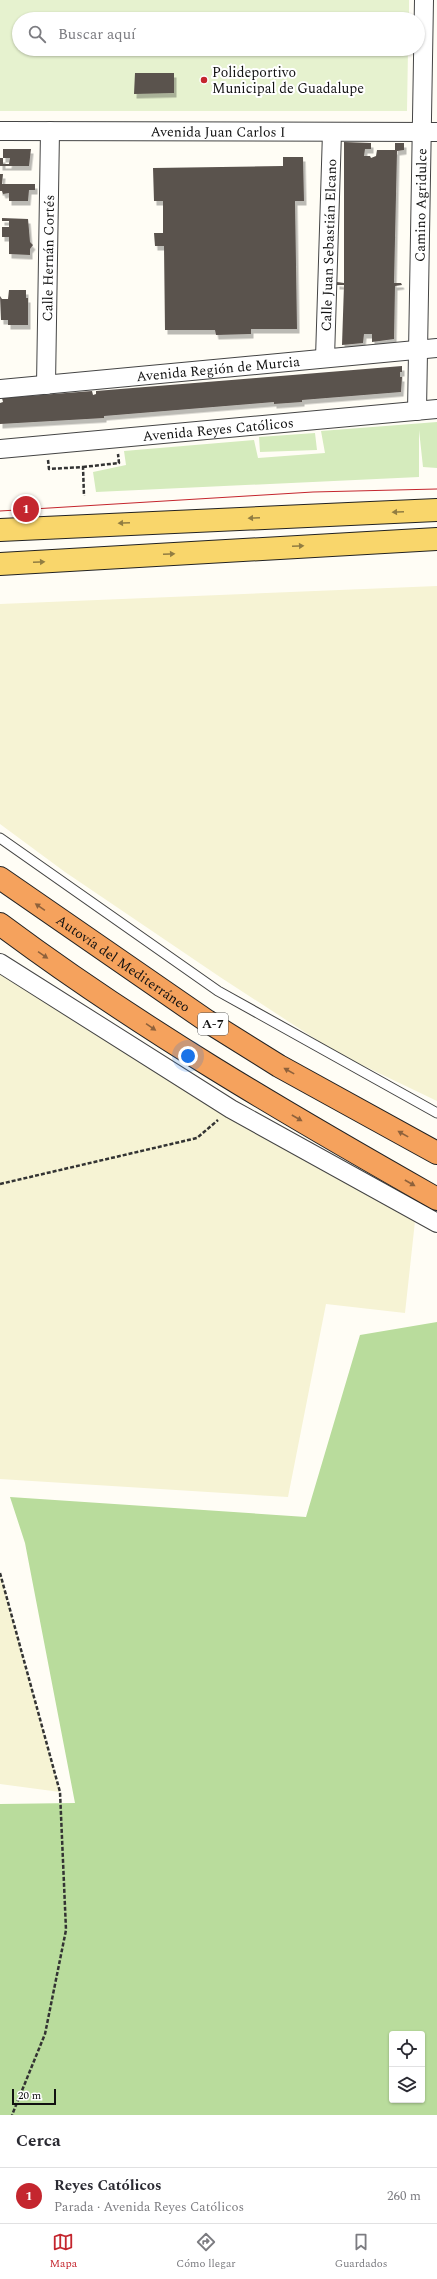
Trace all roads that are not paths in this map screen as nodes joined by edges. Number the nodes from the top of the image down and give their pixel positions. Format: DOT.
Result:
graph roads {
  1 [pos="424,0"];
  2 [pos="430,29"];
  3 [pos="0,131"];
  4 [pos="50,131"];
  5 [pos="332,132"];
  6 [pos="429,132"];
  7 [pos="437,348"];
  8 [pos="418,350"];
  9 [pos="325,358"];
  10 [pos="46,385"];
  11 [pos="0,389"];
  12 [pos="437,409"];
  13 [pos="417,411"];
  14 [pos="0,449"];
  15 [pos="437,510"];
  16 [pos="0,530"];
  17 [pos="437,539"];
  18 [pos="0,564"];
  19 [pos="0,838"];
  20 [pos="0,878"];
  21 [pos="0,924"];
  22 [pos="0,963"];
  23 [pos="437,1113"];
  24 [pos="437,1153"];
  25 [pos="437,1199"];
  26 [pos="437,1223"];
  1 -- 2 [label="street, Camino Agridulce"];
  2 -- 6 [label="street, Camino Agridulce"];
  3 -- 4 [label="street, Avenida Juan Carlos I"];
  4 -- 5 [label="street, Avenida Juan Carlos I"];
  4 -- 10 [label="street, Calle Hernán Cortés"];
  5 -- 6 [label="street, Avenida Juan Carlos I"];
  5 -- 9 [label="street, Calle Juan Sebastián Elcano"];
  6 -- 8 [label="street, Camino Agridulce"];
  7 -- 8 [label="street, Avenida Región de Murcia"];
  8 -- 9 [label="street, Avenida Región de Murcia"];
  8 -- 13 [label="street, Camino Agridulce"];
  9 -- 10 [label="street, Avenida Región de Murcia"];
  10 -- 11 [label="street, Avenida Región de Murcia"];
  12 -- 13 [label="street, Avenida Reyes Católicos"];
  13 -- 14 [label="street, Avenida Reyes Católicos"];
  15 -- 16 [label="main road, one-way"];
  18 -- 17 [label="main road, one-way"];
  19 -- 23 [label="lane"];
  24 -- 20 [label="highway, Autovía del Mediterráneo / A-7, one-way"];
  21 -- 25 [label="highway, A-7, one-way"];
  22 -- 26 [label="street"];
}
